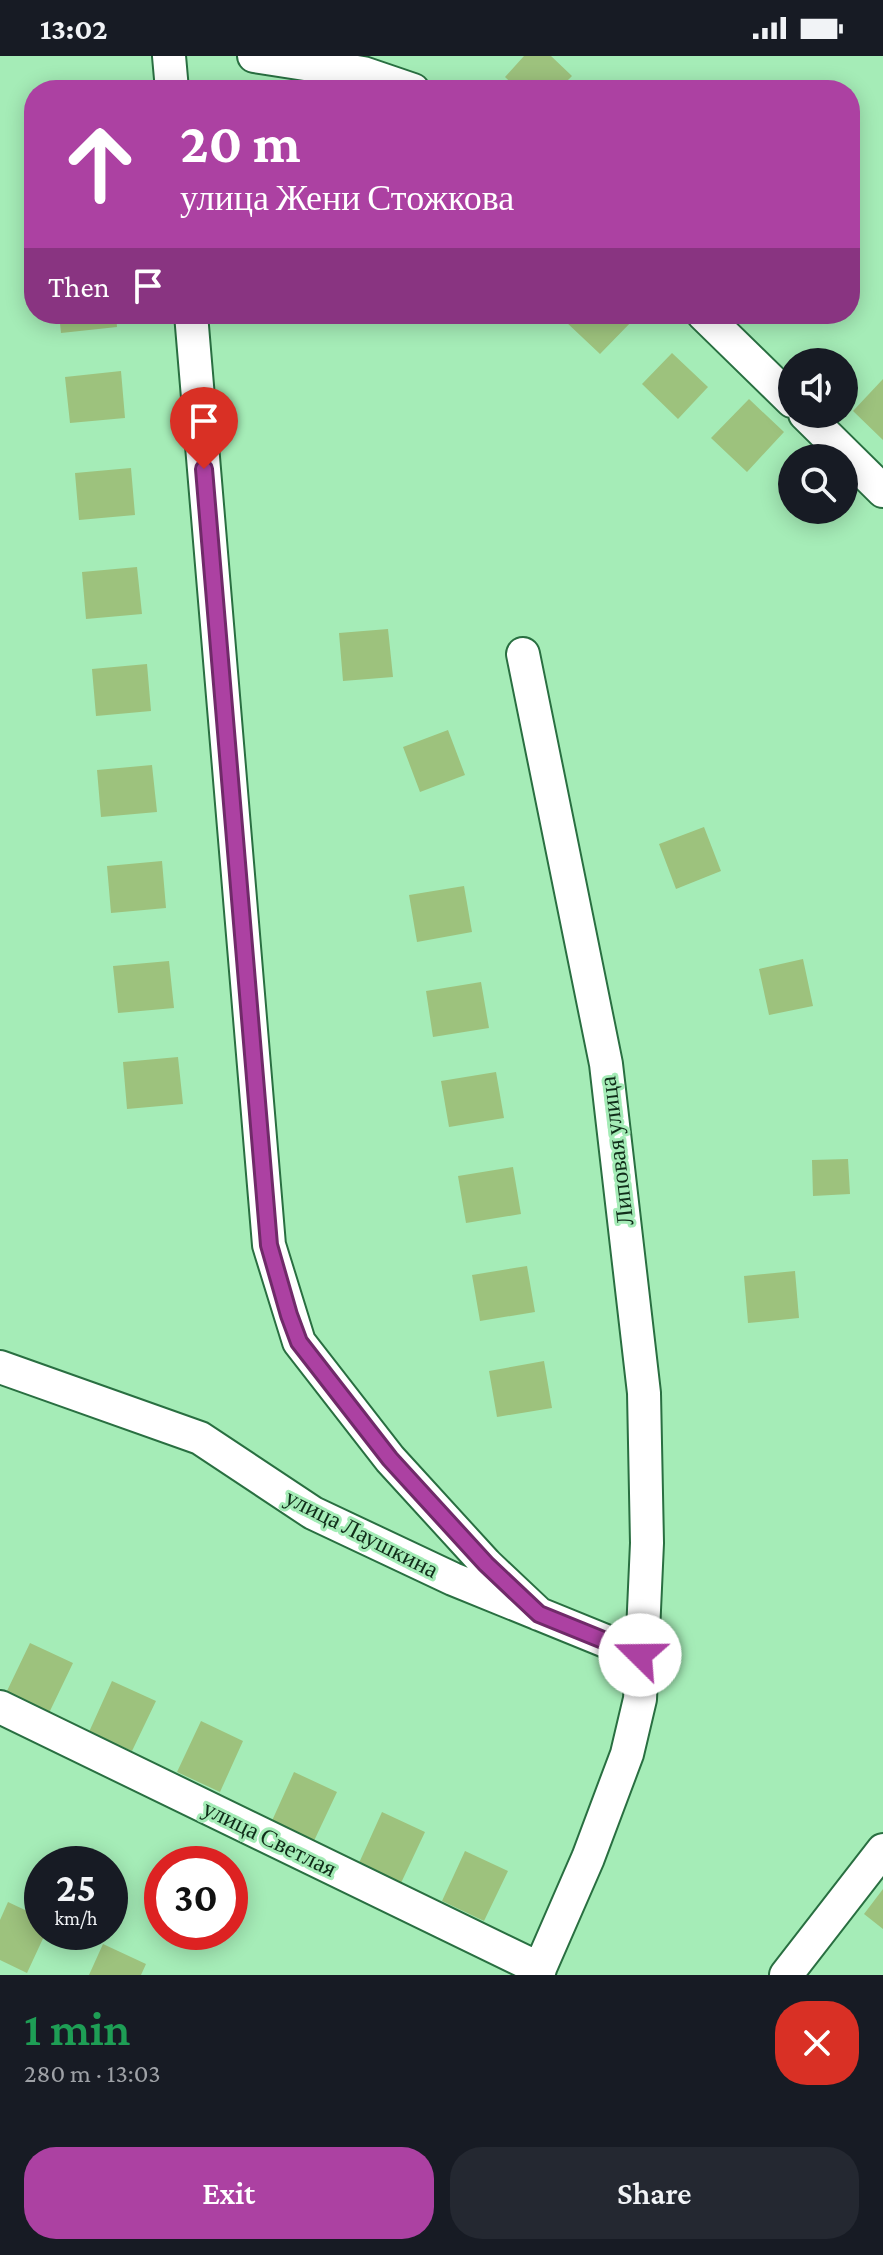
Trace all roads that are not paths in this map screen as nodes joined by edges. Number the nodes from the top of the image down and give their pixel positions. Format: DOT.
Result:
graph roads {
  1 [pos="169,56"];
  2 [pos="254,56"];
  3 [pos="171,80"];
  4 [pos="384,80"];
  5 [pos="192,324"];
  6 [pos="713,324"];
  7 [pos="778,387"];
  8 [pos="819,428"];
  9 [pos="883,491"];
  10 [pos="523,654"];
  11 [pos="0,1367"];
  12 [pos="539,1614"];
  13 [pos="640,1655"];
  14 [pos="0,1707"];
  15 [pos="883,1850"];
  16 [pos="539,1972"];
  17 [pos="786,1975"];
  1 -- 3 [label="street"];
  2 -- 4 [label="street"];
  5 -- 12 [label="street"];
  6 -- 7 [label="street"];
  8 -- 9 [label="street"];
  10 -- 13 [label="street, Липовая улица"];
  11 -- 12 [label="street, улица Лаушкина"];
  12 -- 13 [label="street, улица Лаушкина"];
  13 -- 16 [label="street, Липовая улица"];
  14 -- 16 [label="street, улица Светлая"];
  15 -- 17 [label="street"];
}
